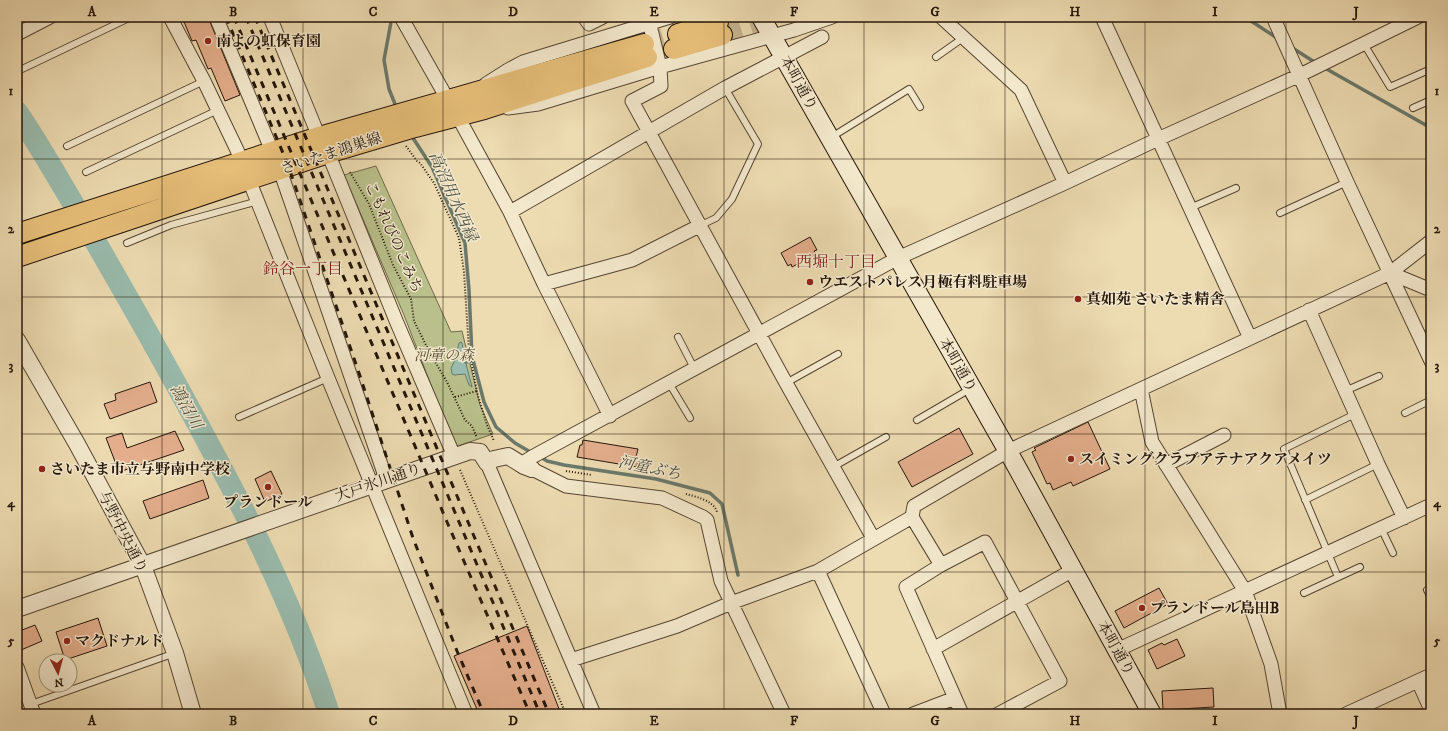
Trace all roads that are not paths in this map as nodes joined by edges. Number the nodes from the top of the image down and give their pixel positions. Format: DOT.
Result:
graph roads {
  1 [pos="50,17"];
  2 [pos="131,17"];
  3 [pos="170,17"];
  4 [pos="216,17"];
  5 [pos="270,17"];
  6 [pos="401,17"];
  7 [pos="584,17"];
  8 [pos="603,17"];
  9 [pos="761,17"];
  10 [pos="832,17"];
  11 [pos="1102,17"];
  12 [pos="1418,17"];
  13 [pos="942,18"];
  14 [pos="1275,18"];
  15 [pos="649,20"];
  16 [pos="31,21"];
  17 [pos="720,28"];
  18 [pos="17,34"];
  19 [pos="671,34"];
  20 [pos="772,36"];
  21 [pos="822,37"];
  22 [pos="963,38"];
  23 [pos="1364,44"];
  24 [pos="650,56"];
  25 [pos="785,57"];
  26 [pos="936,58"];
  27 [pos="1431,69"];
  28 [pos="20,70"];
  29 [pos="1300,75"];
  30 [pos="204,81"];
  31 [pos="725,88"];
  32 [pos="473,93"];
  33 [pos="1431,100"];
  34 [pos="920,107"];
  35 [pos="452,108"];
  36 [pos="1413,108"];
  37 [pos="218,109"];
  38 [pos="648,133"];
  39 [pos="829,138"];
  40 [pos="1158,139"];
  41 [pos="324,145"];
  42 [pos="67,146"];
  43 [pos="272,151"];
  44 [pos="246,170"];
  45 [pos="280,170"];
  46 [pos="86,172"];
  47 [pos="1347,182"];
  48 [pos="1065,183"];
  49 [pos="1236,188"];
  50 [pos="258,201"];
  51 [pos="1190,208"];
  52 [pos="510,212"];
  53 [pos="1280,213"];
  54 [pos="699,226"];
  55 [pos="17,234"];
  56 [pos="1431,241"];
  57 [pos="127,243"];
  58 [pos="17,257"];
  59 [pos="898,258"];
  60 [pos="1390,273"];
  61 [pos="544,284"];
  62 [pos="1431,290"];
  63 [pos="1309,310"];
  64 [pos="759,333"];
  65 [pos="678,337"];
  66 [pos="1250,338"];
  67 [pos="17,340"];
  68 [pos="838,354"];
  69 [pos="1431,361"];
  70 [pos="694,368"];
  71 [pos="1379,376"];
  72 [pos="328,378"];
  73 [pos="669,383"];
  74 [pos="786,383"];
  75 [pos="972,388"];
  76 [pos="1141,389"];
  77 [pos="1345,391"];
  78 [pos="1431,400"];
  79 [pos="1405,413"];
  80 [pos="1355,414"];
  81 [pos="610,416"];
  82 [pos="239,417"];
  83 [pos="690,418"];
  84 [pos="917,420"];
  85 [pos="1224,435"];
  86 [pos="886,437"];
  87 [pos="1008,451"];
  88 [pos="454,456"];
  89 [pos="532,461"];
  90 [pos="487,463"];
  91 [pos="1378,464"];
  92 [pos="1166,465"];
  93 [pos="833,467"];
  94 [pos="379,482"];
  95 [pos="1305,500"];
  96 [pos="1431,506"];
  97 [pos="912,517"];
  98 [pos="1404,518"];
  99 [pos="1382,528"];
  100 [pos="873,538"];
  101 [pos="1327,553"];
  102 [pos="1393,553"];
  103 [pos="941,565"];
  104 [pos="142,566"];
  105 [pos="1360,567"];
  106 [pos="1073,570"];
  107 [pos="818,571"];
  108 [pos="1338,577"];
  109 [pos="1427,590"];
  110 [pos="1245,591"];
  111 [pos="1304,593"];
  112 [pos="1431,598"];
  113 [pos="1018,601"];
  114 [pos="731,602"];
  115 [pos="17,609"];
  116 [pos="933,649"];
  117 [pos="1117,650"];
  118 [pos="175,653"];
  119 [pos="571,660"];
  120 [pos="17,667"];
  121 [pos="1431,675"];
  122 [pos="1418,681"];
  123 [pos="955,698"];
  124 [pos="32,709"];
  125 [pos="1019,709"];
  126 [pos="1431,710"];
  127 [pos="193,714"];
  128 [pos="466,714"];
  129 [pos="594,714"];
  130 [pos="784,714"];
  131 [pos="884,714"];
  132 [pos="913,714"];
  133 [pos="962,714"];
  134 [pos="998,714"];
  135 [pos="1152,714"];
  136 [pos="1280,714"];
  137 [pos="1346,714"];
  1 -- 16 [label="street"];
  2 -- 28 [label="lane"];
  3 -- 30 [label="street"];
  4 -- 43 [label="street"];
  5 -- 41 [label="street"];
  6 -- 35 [label="street"];
  7 -- 8 [label="street"];
  9 -- 20 [label="main road, 本町通り"];
  10 -- 20 [label="street"];
  11 -- 40 [label="street"];
  12 -- 23 [label="street"];
  13 -- 22 [label="street"];
  14 -- 29 [label="street"];
  15 -- 19 [label="street"];
  15 -- 24 [label="street"];
  15 -- 32 [label="street"];
  16 -- 18 [label="street"];
  17 -- 19 [label="main road"];
  20 -- 24 [label="street"];
  20 -- 25 [label="main road, 本町通り"];
  21 -- 25 [label="street"];
  22 -- 26 [label="lane"];
  22 -- 48 [label="street"];
  23 -- 27 [label="lane"];
  23 -- 29 [label="street"];
  24 -- 32 [label="main road, さいたま鴻巣線"];
  24 -- 35 [label="main road, さいたま鴻巣線"];
  24 -- 38 [label="street"];
  25 -- 31 [label="street"];
  25 -- 39 [label="main road, 本町通り"];
  29 -- 40 [label="street"];
  29 -- 47 [label="street"];
  30 -- 37 [label="street"];
  30 -- 42 [label="lane"];
  31 -- 38 [label="street"];
  31 -- 54 [label="lane"];
  32 -- 35 [label="main road, さいたま鴻巣線"];
  33 -- 36 [label="lane"];
  34 -- 39 [label="lane"];
  35 -- 41 [label="main road, さいたま鴻巣線"];
  35 -- 52 [label="street"];
  37 -- 44 [label="street"];
  37 -- 46 [label="lane"];
  38 -- 52 [label="street"];
  38 -- 54 [label="street"];
  39 -- 59 [label="main road, 本町通り"];
  40 -- 48 [label="street"];
  40 -- 51 [label="street"];
  41 -- 43 [label="main road, さいたま鴻巣線"];
  41 -- 45 [label="main road, さいたま鴻巣線"];
  41 -- 88 [label="street"];
  43 -- 44 [label="main road, さいたま鴻巣線"];
  44 -- 45 [label="main road, さいたま鴻巣線"];
  44 -- 50 [label="street"];
  44 -- 55 [label="main road, さいたま鴻巣線"];
  44 -- 58 [label="main road, さいたま鴻巣線"];
  45 -- 94 [label="street"];
  47 -- 53 [label="lane"];
  47 -- 60 [label="street"];
  48 -- 59 [label="street"];
  49 -- 51 [label="lane"];
  50 -- 57 [label="lane"];
  50 -- 72 [label="street"];
  51 -- 66 [label="street"];
  52 -- 61 [label="street"];
  54 -- 61 [label="street"];
  54 -- 64 [label="street"];
  56 -- 60 [label="street"];
  59 -- 64 [label="street"];
  59 -- 75 [label="main road, 本町通り"];
  60 -- 62 [label="street"];
  60 -- 63 [label="street"];
  60 -- 69 [label="street"];
  61 -- 81 [label="street"];
  63 -- 66 [label="street"];
  63 -- 77 [label="street"];
  64 -- 70 [label="street"];
  64 -- 74 [label="street"];
  65 -- 70 [label="lane"];
  66 -- 76 [label="street"];
  67 -- 104 [label="street, 与野中央通り"];
  68 -- 74 [label="lane"];
  70 -- 73 [label="street"];
  71 -- 77 [label="lane"];
  72 -- 82 [label="lane"];
  72 -- 94 [label="street"];
  73 -- 81 [label="street"];
  73 -- 83 [label="lane"];
  74 -- 93 [label="street"];
  75 -- 84 [label="lane"];
  75 -- 87 [label="main road, 本町通り"];
  76 -- 87 [label="street"];
  76 -- 92 [label="street"];
  77 -- 80 [label="street"];
  78 -- 79 [label="lane"];
  80 -- 91 [label="street"];
  80 -- 95 [label="lane"];
  81 -- 89 [label="street"];
  85 -- 92 [label="street"];
  86 -- 93 [label="lane"];
  87 -- 97 [label="street"];
  87 -- 106 [label="main road, 本町通り"];
  88 -- 90 [label="street, 大戸氷川通り"];
  88 -- 94 [label="street, 大戸氷川通り"];
  89 -- 90 [label="street"];
  89 -- 114 [label="street"];
  90 -- 119 [label="street"];
  91 -- 95 [label="lane"];
  91 -- 98 [label="street"];
  92 -- 110 [label="street"];
  93 -- 100 [label="street"];
  94 -- 104 [label="street, 大戸氷川通り"];
  94 -- 128 [label="street"];
  95 -- 101 [label="lane"];
  96 -- 98 [label="street"];
  97 -- 100 [label="street"];
  97 -- 103 [label="street"];
  98 -- 99 [label="street"];
  99 -- 101 [label="street"];
  99 -- 102 [label="lane"];
  100 -- 107 [label="street"];
  101 -- 108 [label="lane"];
  101 -- 110 [label="street"];
  103 -- 113 [label="street"];
  103 -- 116 [label="street"];
  104 -- 115 [label="street"];
  104 -- 118 [label="street, 与野中央通り"];
  105 -- 108 [label="lane"];
  106 -- 113 [label="street"];
  106 -- 117 [label="main road, 本町通り"];
  107 -- 114 [label="street"];
  107 -- 131 [label="street"];
  108 -- 111 [label="lane"];
  109 -- 112 [label="lane"];
  110 -- 117 [label="street"];
  110 -- 136 [label="street"];
  113 -- 116 [label="street"];
  113 -- 125 [label="street"];
  114 -- 119 [label="street"];
  114 -- 130 [label="street"];
  116 -- 123 [label="street"];
  117 -- 135 [label="main road, 本町通り"];
  118 -- 124 [label="lane"];
  118 -- 127 [label="street, 与野中央通り"];
  119 -- 129 [label="street"];
  120 -- 124 [label="street"];
  121 -- 122 [label="street"];
  122 -- 126 [label="street"];
  122 -- 137 [label="street"];
  123 -- 132 [label="street"];
  123 -- 133 [label="street"];
  125 -- 134 [label="street"];
}
